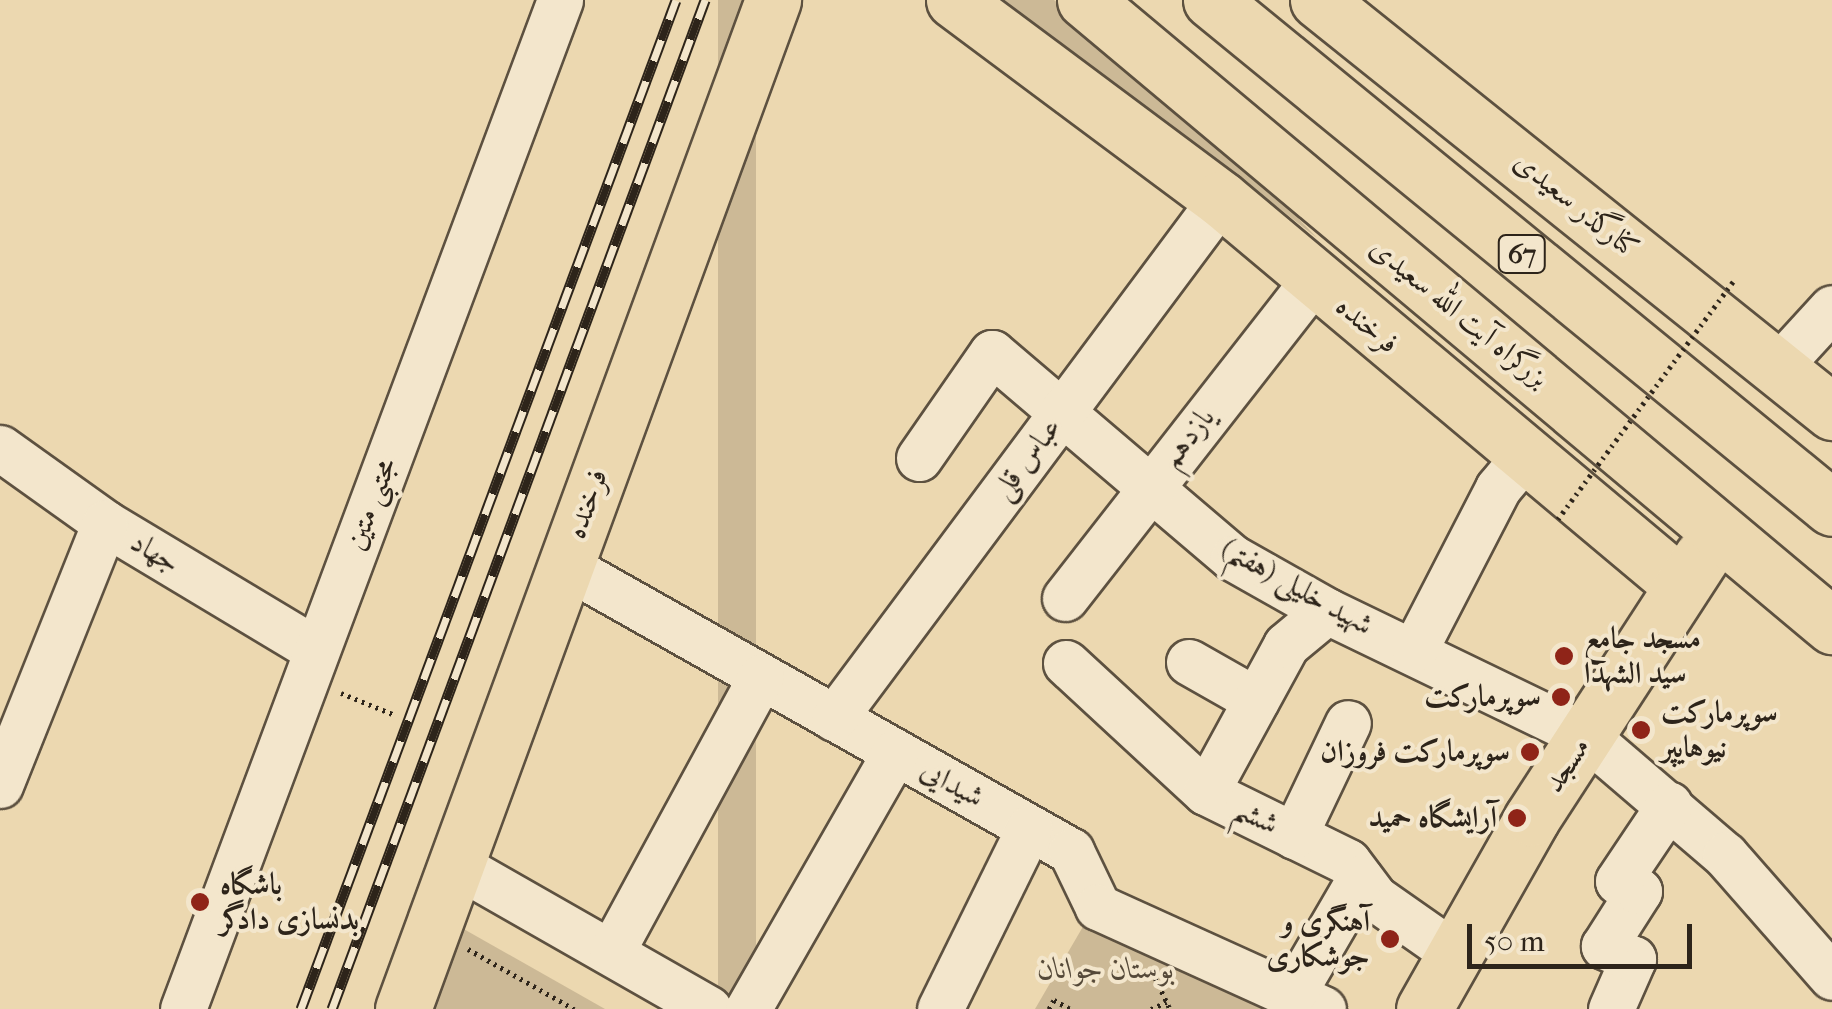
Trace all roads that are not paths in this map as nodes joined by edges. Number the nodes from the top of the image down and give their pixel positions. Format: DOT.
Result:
graph roads {
  1 [pos="560,0"];
  2 [pos="773,0"];
  3 [pos="954,0"];
  4 [pos="1086,0"];
  5 [pos="1211,0"];
  6 [pos="1331,4"];
  7 [pos="1220,200"];
  8 [pos="1314,280"];
  9 [pos="1832,308"];
  10 [pos="1777,368"];
  11 [pos="1063,411"];
  12 [pos="1832,412"];
  13 [pos="0,448"];
  14 [pos="1524,456"];
  15 [pos="919,458"];
  16 [pos="1148,488"];
  17 [pos="1832,508"];
  18 [pos="105,523"];
  19 [pos="1723,530"];
  20 [pos="564,565"];
  21 [pos="1680,584"];
  22 [pos="1065,598"];
  23 [pos="1327,611"];
  24 [pos="1832,626"];
  25 [pos="1415,649"];
  26 [pos="1188,662"];
  27 [pos="1066,663"];
  28 [pos="310,664"];
  29 [pos="760,677"];
  30 [pos="1256,700"];
  31 [pos="834,718"];
  32 [pos="1348,723"];
  33 [pos="1586,736"];
  34 [pos="895,752"];
  35 [pos="0,786"];
  36 [pos="1206,792"];
  37 [pos="1669,805"];
  38 [pos="1030,828"];
  39 [pos="1294,836"];
  40 [pos="455,864"];
  41 [pos="1360,878"];
  42 [pos="612,951"];
  43 [pos="1456,954"];
  44 [pos="1832,976"];
  45 [pos="1307,1002"];
  46 [pos="183,1009"];
  47 [pos="402,1009"];
  48 [pos="709,1009"];
  49 [pos="748,1009"];
  50 [pos="940,1009"];
  51 [pos="1424,1009"];
  52 [pos="1611,1009"];
  1 -- 28 [label="street, مجتبی متین"];
  2 -- 20 [label="main road, فرخنده"];
  3 -- 7 [label="main road, فرخنده"];
  4 -- 19 [label="main road, بزرگراه آیت الله سعیدی"];
  5 -- 17 [label="main road, 67"];
  6 -- 10 [label="main road, کنارگذر سعیدی"];
  7 -- 8 [label="main road, فرخنده"];
  7 -- 11 [label="street, عباس قلی"];
  8 -- 14 [label="main road, فرخنده"];
  8 -- 16 [label="street, یازدهم"];
  9 -- 10 [label="street"];
  10 -- 12 [label="main road, کنارگذر سعیدی"];
  11 -- 15 [label="street, شهید خلیلی (هفتم)"];
  11 -- 16 [label="street, شهید خلیلی (هفتم)"];
  11 -- 31 [label="street, عباس قلی"];
  13 -- 18 [label="street, جهاد"];
  14 -- 21 [label="main road, فرخنده"];
  14 -- 25 [label="street"];
  16 -- 22 [label="street, یازدهم"];
  16 -- 23 [label="street, شهید خلیلی (هفتم)"];
  18 -- 28 [label="street, جهاد"];
  18 -- 35 [label="street"];
  19 -- 21 [label="main road, مسجد"];
  19 -- 24 [label="main road, بزرگراه آیت الله سعیدی"];
  20 -- 29 [label="street, شیدایی"];
  20 -- 40 [label="main road, فرخنده"];
  21 -- 33 [label="main road, مسجد"];
  23 -- 25 [label="street, شهید خلیلی (هفتم)"];
  23 -- 30 [label="street"];
  25 -- 33 [label="street, شهید خلیلی (هفتم)"];
  26 -- 30 [label="street"];
  27 -- 36 [label="street, ششم"];
  28 -- 46 [label="street, مجتبی متین"];
  29 -- 31 [label="street, شیدایی"];
  29 -- 42 [label="street"];
  30 -- 36 [label="street"];
  31 -- 34 [label="street, شیدایی"];
  32 -- 39 [label="street"];
  33 -- 37 [label="street, شهید خلیلی (هفتم)"];
  33 -- 43 [label="main road, مسجد"];
  34 -- 38 [label="street, شیدایی"];
  34 -- 49 [label="street"];
  36 -- 39 [label="street, ششم"];
  37 -- 44 [label="street, شهید خلیلی (هفتم)"];
  37 -- 52 [label="street"];
  38 -- 45 [label="street, شیدایی"];
  38 -- 50 [label="street"];
  39 -- 41 [label="street, ششم"];
  40 -- 42 [label="street"];
  40 -- 47 [label="main road, فرخنده"];
  41 -- 43 [label="street, ششم"];
  41 -- 45 [label="street"];
  42 -- 48 [label="street"];
  43 -- 51 [label="main road, مسجد"];
}
